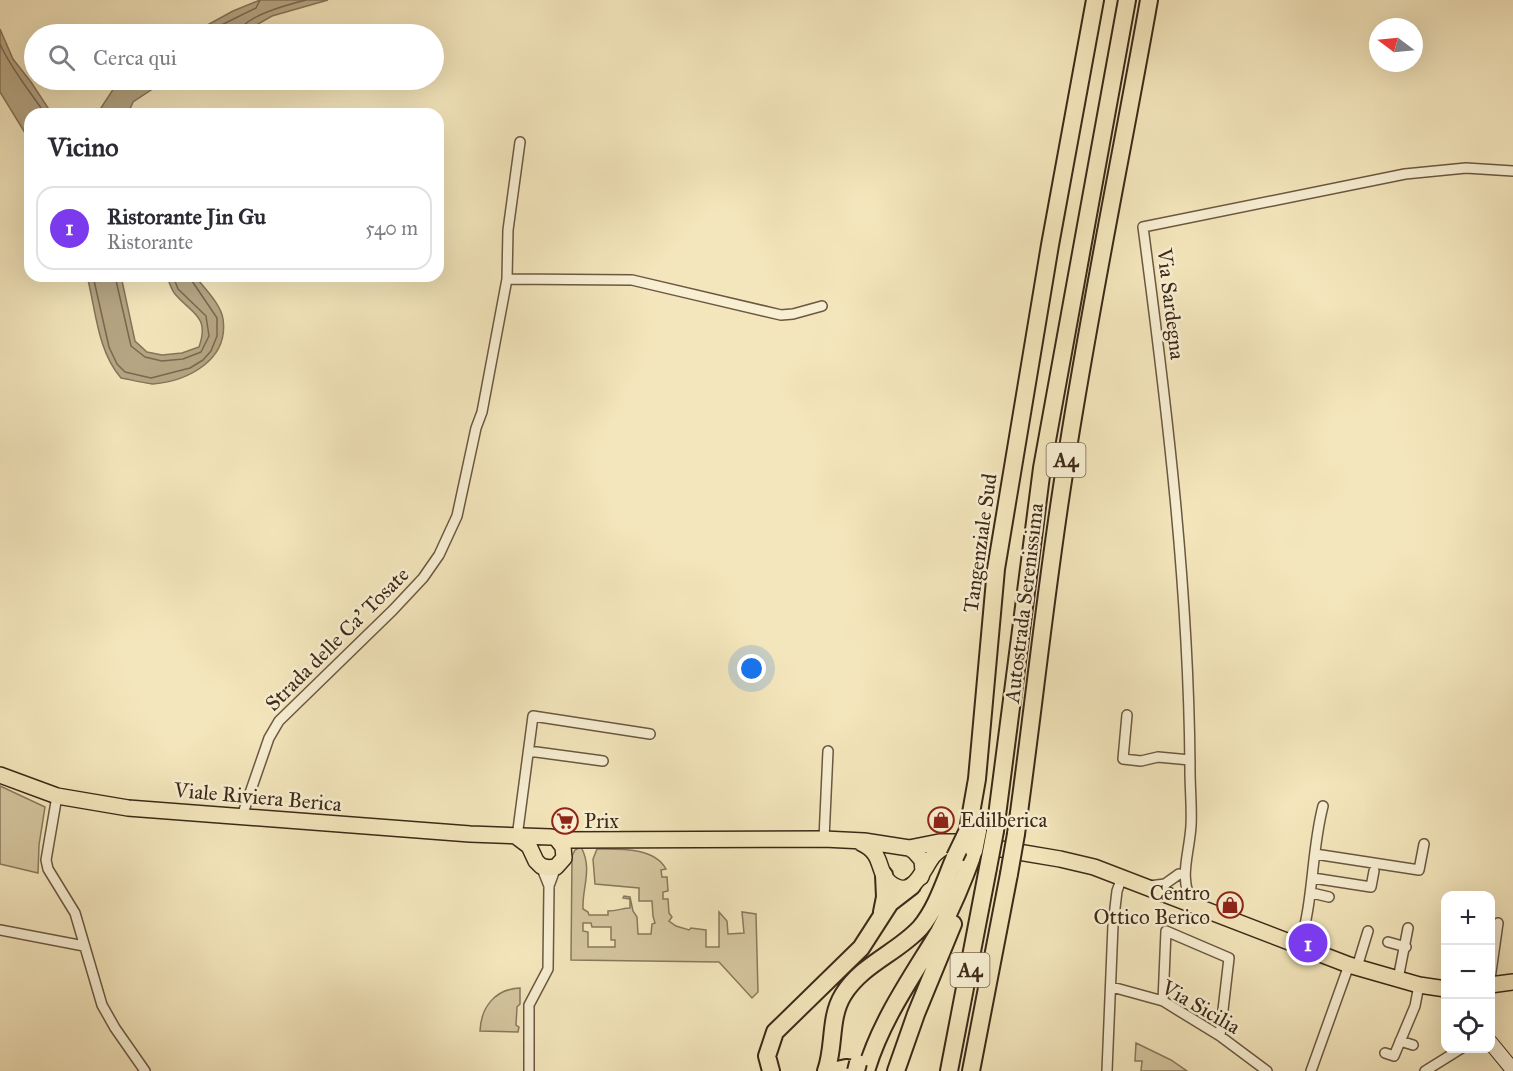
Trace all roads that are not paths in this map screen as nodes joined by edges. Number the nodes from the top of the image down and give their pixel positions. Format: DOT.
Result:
graph roads {
  1 [pos="1095,0"];
  2 [pos="1104,0"];
  3 [pos="1127,0"];
  4 [pos="1149,0"];
  5 [pos="520,142"];
  6 [pos="1513,171"];
  7 [pos="507,279"];
  8 [pos="822,306"];
  9 [pos="1127,715"];
  10 [pos="650,734"];
  11 [pos="529,751"];
  12 [pos="828,751"];
  13 [pos="1190,760"];
  14 [pos="603,761"];
  15 [pos="0,775"];
  16 [pos="57,796"];
  17 [pos="1323,806"];
  18 [pos="242,816"];
  19 [pos="980,831"];
  20 [pos="517,837"];
  21 [pos="549,838"];
  22 [pos="584,839"];
  23 [pos="824,839"];
  24 [pos="851,840"];
  25 [pos="1424,844"];
  26 [pos="906,848"];
  27 [pos="961,851"];
  28 [pos="1316,854"];
  29 [pos="549,861"];
  30 [pos="1182,870"];
  31 [pos="1374,871"];
  32 [pos="883,872"];
  33 [pos="1122,877"];
  34 [pos="1313,878"];
  35 [pos="916,881"];
  36 [pos="1146,886"];
  37 [pos="1312,893"];
  38 [pos="1179,895"];
  39 [pos="1329,897"];
  40 [pos="877,924"];
  41 [pos="1408,928"];
  42 [pos="0,930"];
  43 [pos="1368,931"];
  44 [pos="1388,942"];
  45 [pos="84,946"];
  46 [pos="1406,946"];
  47 [pos="1299,947"];
  48 [pos="1353,966"];
  49 [pos="1398,979"];
  50 [pos="1513,982"];
  51 [pos="1495,984"];
  52 [pos="1419,985"];
  53 [pos="1112,987"];
  54 [pos="1441,988"];
  55 [pos="1162,1000"];
  56 [pos="1220,1036"];
  57 [pos="1400,1041"];
  58 [pos="1413,1045"];
  59 [pos="1495,1048"];
  60 [pos="1385,1053"];
  61 [pos="1454,1053"];
  62 [pos="863,1068"];
  63 [pos="1511,1070"];
  64 [pos="145,1071"];
  65 [pos="529,1071"];
  66 [pos="771,1071"];
  67 [pos="826,1071"];
  68 [pos="832,1071"];
  69 [pos="896,1071"];
  70 [pos="949,1071"];
  71 [pos="971,1071"];
  72 [pos="1107,1071"];
  73 [pos="1267,1071"];
  74 [pos="1311,1071"];
  75 [pos="1425,1071"];
  1 -- 19 [label="highway, Tangenziale Sud"];
  2 -- 19 [label="highway, Tangenziale Sud"];
  3 -- 19 [label="highway, Autostrada Serenissima / A4"];
  4 -- 71 [label="highway, Autostrada Serenissima / A4, bridge"];
  5 -- 7 [label="street, Strada delle Ca' Tosate"];
  6 -- 13 [label="street, Via Sardegna"];
  7 -- 8 [label="street"];
  7 -- 18 [label="street, Strada delle Ca' Tosate"];
  9 -- 13 [label="street"];
  10 -- 11 [label="street"];
  11 -- 14 [label="street"];
  11 -- 20 [label="street"];
  12 -- 23 [label="street"];
  13 -- 30 [label="street, Via Sardegna"];
  15 -- 16 [label="main road, Viale Riviera Berica"];
  16 -- 18 [label="main road, Viale Riviera Berica"];
  16 -- 45 [label="street"];
  17 -- 28 [label="street"];
  18 -- 20 [label="main road, Viale Riviera Berica"];
  19 -- 27 [label="highway, bridge"];
  19 -- 70 [label="highway, Autostrada Serenissima / A4, bridge"];
  20 -- 21 [label="main road, Viale Riviera Berica"];
  20 -- 29 [label="main road"];
  21 -- 22 [label="main road, Viale Riviera Berica"];
  21 -- 29 [label="main road"];
  21 -- 29 [label="main road"];
  22 -- 23 [label="main road, Viale Riviera Berica"];
  22 -- 29 [label="main road"];
  23 -- 24 [label="main road, Viale Riviera Berica"];
  24 -- 26 [label="main road, Viale Riviera Berica"];
  24 -- 32 [label="main road, Viale Riviera Berica"];
  25 -- 28 [label="street"];
  26 -- 27 [label="main road, Viale Riviera Berica"];
  26 -- 32 [label="main road"];
  26 -- 35 [label="main road"];
  27 -- 33 [label="main road, Viale Riviera Berica"];
  27 -- 35 [label="main road"];
  27 -- 62 [label="highway"];
  27 -- 67 [label="highway"];
  27 -- 69 [label="highway"];
  28 -- 34 [label="street"];
  29 -- 65 [label="street"];
  30 -- 36 [label="street"];
  30 -- 38 [label="street, Via Sardegna"];
  30 -- 38 [label="street, Via Sardegna"];
  31 -- 34 [label="street"];
  32 -- 35 [label="main road, Viale Riviera Berica"];
  32 -- 40 [label="highway"];
  33 -- 36 [label="main road, Viale Riviera Berica"];
  33 -- 53 [label="street"];
  34 -- 37 [label="street"];
  35 -- 40 [label="highway"];
  36 -- 38 [label="main road, Viale Riviera Berica"];
  37 -- 39 [label="street"];
  37 -- 47 [label="street"];
  38 -- 47 [label="main road, Viale Riviera Berica"];
  40 -- 66 [label="highway"];
  41 -- 46 [label="street"];
  42 -- 45 [label="street"];
  43 -- 48 [label="street"];
  44 -- 46 [label="street"];
  45 -- 64 [label="street"];
  46 -- 49 [label="street"];
  47 -- 48 [label="main road, Viale Riviera Berica"];
  48 -- 49 [label="main road, Viale Riviera Berica"];
  48 -- 74 [label="street"];
  49 -- 52 [label="main road, Viale Riviera Berica"];
  50 -- 51 [label="main road"];
  52 -- 54 [label="main road, Viale Riviera Berica"];
  52 -- 57 [label="street"];
  53 -- 55 [label="street, Via Sicilia"];
  53 -- 72 [label="street"];
  55 -- 56 [label="street, Via Sicilia"];
  55 -- 56 [label="street"];
  56 -- 73 [label="street, Via Sicilia"];
  57 -- 58 [label="street"];
  57 -- 60 [label="street"];
  59 -- 63 [label="street"];
  61 -- 75 [label="street"];
  62 -- 68 [label="highway"];
}
